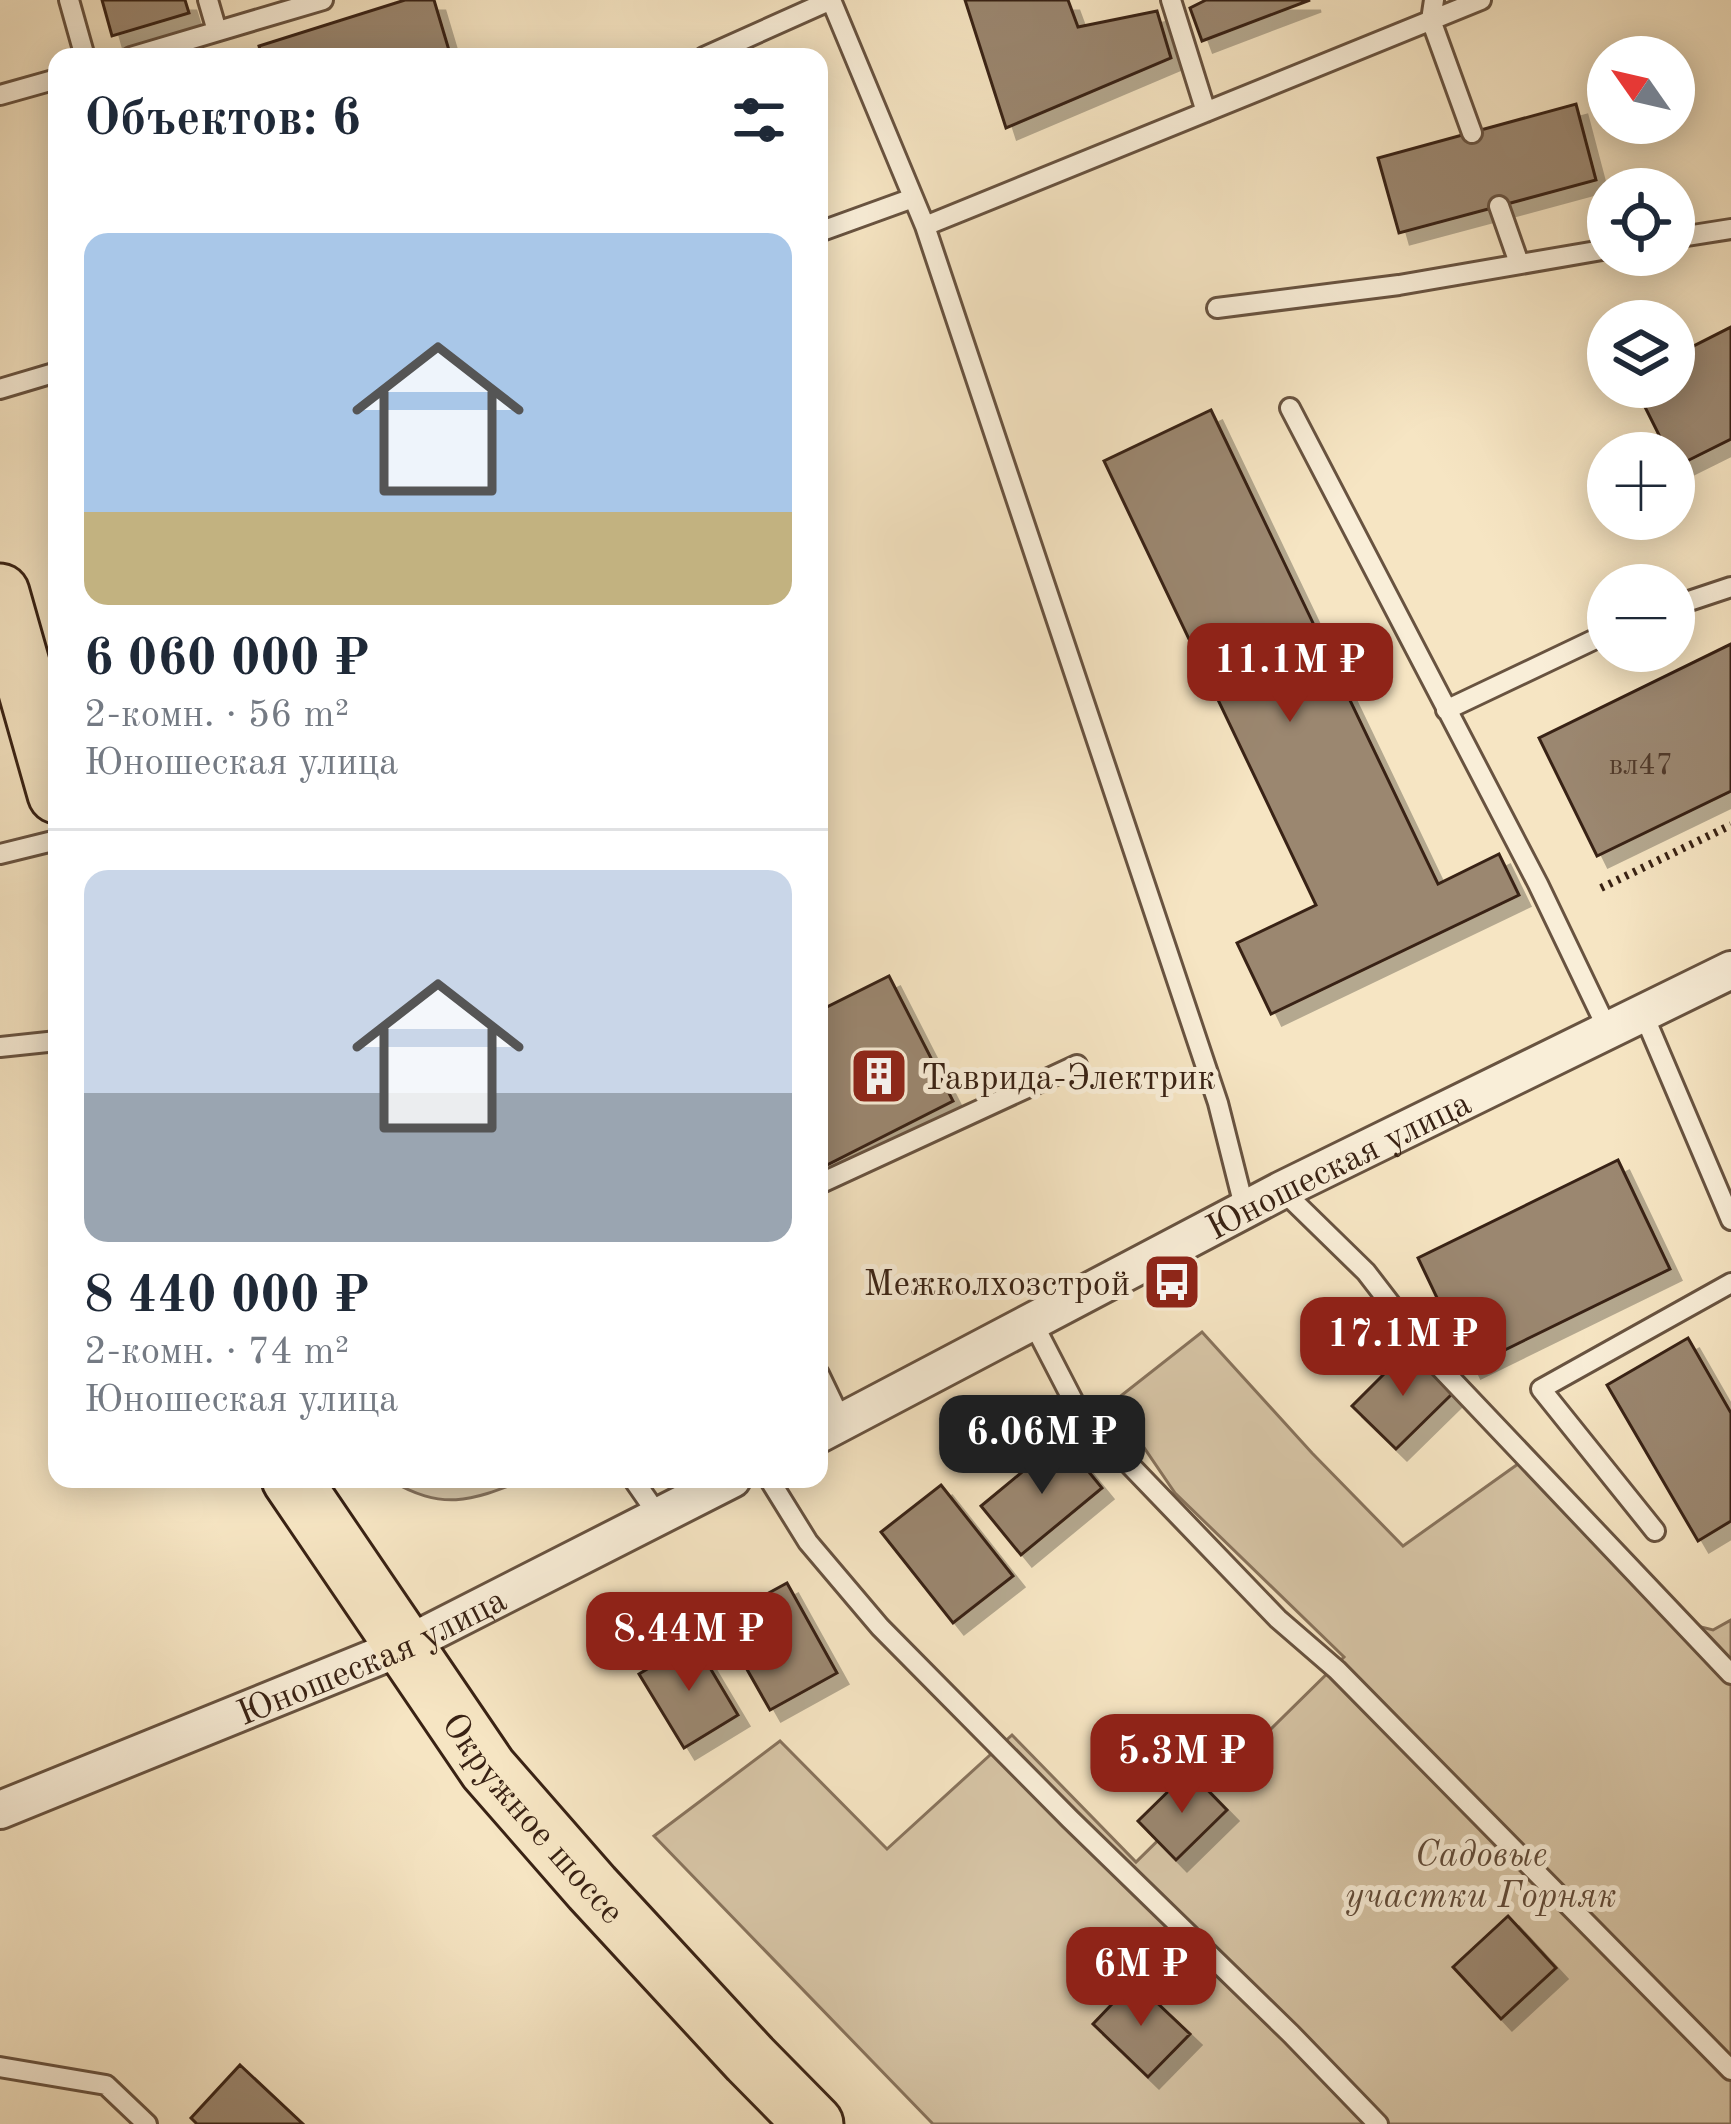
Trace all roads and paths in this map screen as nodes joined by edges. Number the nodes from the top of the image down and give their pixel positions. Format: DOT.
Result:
graph roads {
  1 [pos="69,0"];
  2 [pos="208,0"];
  3 [pos="323,0"];
  4 [pos="831,0"];
  5 [pos="1171,0"];
  6 [pos="1480,0"];
  7 [pos="1432,10"];
  8 [pos="218,32"];
  9 [pos="83,48"];
  10 [pos="162,48"];
  11 [pos="724,48"];
  12 [pos="48,82"];
  13 [pos="0,95"];
  14 [pos="1205,112"];
  15 [pos="1472,133"];
  16 [pos="913,198"];
  17 [pos="1499,206"];
  18 [pos="925,226"];
  19 [pos="828,229"];
  20 [pos="1731,229"];
  21 [pos="1695,235"];
  22 [pos="1587,252"];
  23 [pos="1520,263"];
  24 [pos="1217,308"];
  25 [pos="48,375"];
  26 [pos="0,388"];
  27 [pos="1290,408"];
  28 [pos="1731,587"];
  29 [pos="0,593"];
  30 [pos="1695,599"];
  31 [pos="1587,643"];
  32 [pos="1446,710"];
  33 [pos="48,762"];
  34 [pos="1731,825"];
  35 [pos="48,842"];
  36 [pos="0,854"];
  37 [pos="1601,888"];
  38 [pos="1731,970"];
  39 [pos="1643,1013"];
  40 [pos="1608,1030"];
  41 [pos="48,1042"];
  42 [pos="0,1047"];
  43 [pos="1077,1065"];
  44 [pos="828,1180"];
  45 [pos="1282,1190"];
  46 [pos="1245,1210"];
  47 [pos="1731,1220"];
  48 [pos="1731,1283"];
  49 [pos="1032,1322"];
  50 [pos="830,1428"];
  51 [pos="297,1488"];
  52 [pos="639,1488"];
  53 [pos="714,1488"];
  54 [pos="775,1488"];
  55 [pos="658,1515"];
  56 [pos="1655,1532"];
  57 [pos="404,1646"];
  58 [pos="1731,1674"];
  59 [pos="9,1797"];
  60 [pos="0,2067"];
  61 [pos="1731,2070"];
  62 [pos="147,2124"];
  63 [pos="814,2124"];
  64 [pos="1378,2124"];
  1 -- 9 [label="lane"];
  2 -- 8 [label="lane"];
  3 -- 8 [label="lane"];
  4 -- 11 [label="lane"];
  4 -- 16 [label="lane"];
  5 -- 14 [label="lane"];
  6 -- 7 [label="lane"];
  7 -- 14 [label="lane"];
  7 -- 15 [label="lane"];
  8 -- 10 [label="lane"];
  12 -- 13 [label="lane"];
  14 -- 18 [label="lane"];
  16 -- 18 [label="lane"];
  16 -- 19 [label="lane"];
  17 -- 23 [label="lane"];
  18 -- 46 [label="lane"];
  20 -- 21 [label="lane"];
  22 -- 23 [label="lane"];
  23 -- 24 [label="lane"];
  25 -- 26 [label="lane"];
  27 -- 32 [label="lane"];
  28 -- 30 [label="lane"];
  29 -- 33 [label="main road"];
  31 -- 32 [label="lane"];
  32 -- 40 [label="lane"];
  34 -- 37 [label="path"];
  35 -- 36 [label="lane"];
  38 -- 39 [label="street, Юношеская улица"];
  39 -- 40 [label="street, Юношеская улица"];
  39 -- 47 [label="lane"];
  40 -- 45 [label="street, Юношеская улица"];
  41 -- 42 [label="lane"];
  43 -- 44 [label="lane"];
  45 -- 46 [label="street, Юношеская улица"];
  45 -- 58 [label="lane"];
  46 -- 49 [label="street, Юношеская улица"];
  48 -- 56 [label="lane"];
  49 -- 50 [label="street, Юношеская улица"];
  49 -- 61 [label="lane"];
  51 -- 57 [label="main road, Окружное шоссе"];
  52 -- 55 [label="lane"];
  53 -- 55 [label="street, Юношеская улица"];
  54 -- 64 [label="lane"];
  55 -- 57 [label="street, Юношеская улица"];
  57 -- 59 [label="street, Юношеская улица"];
  57 -- 63 [label="main road, Окружное шоссе"];
  60 -- 62 [label="lane"];
}
